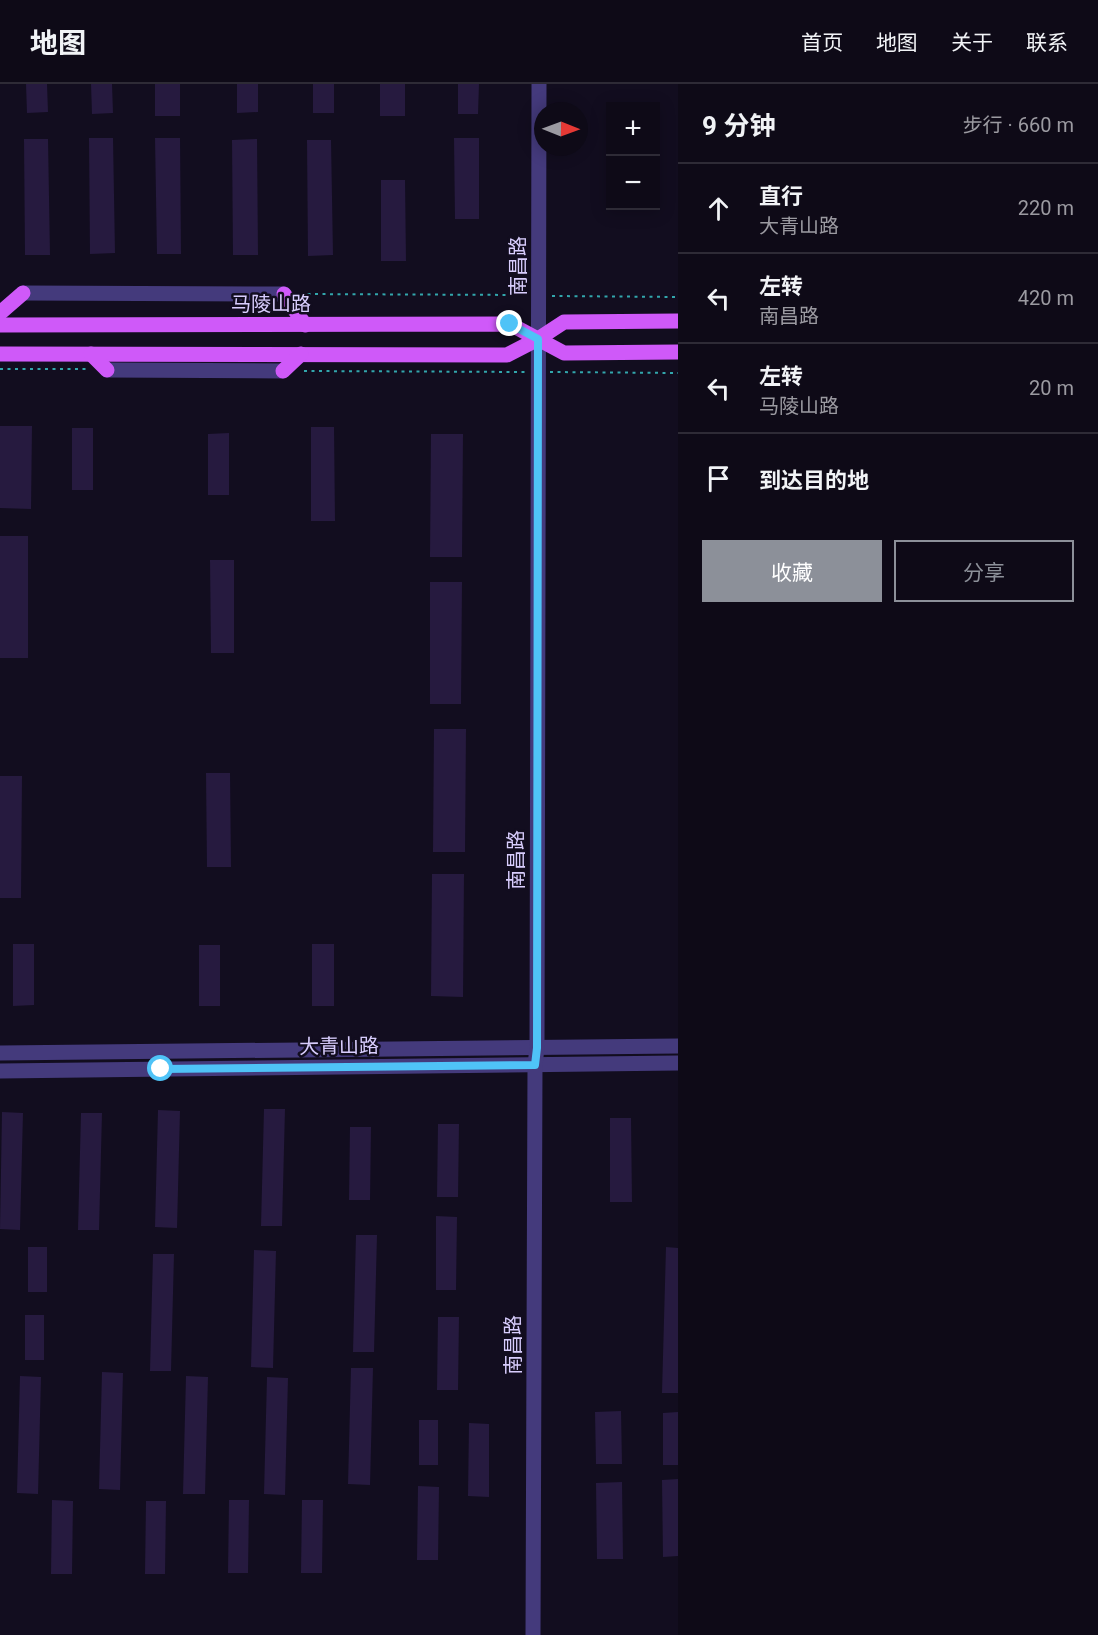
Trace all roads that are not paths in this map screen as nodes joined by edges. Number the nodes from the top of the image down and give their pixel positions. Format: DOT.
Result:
graph roads {
  1 [pos="539,84"];
  2 [pos="23,293"];
  3 [pos="284,294"];
  4 [pos="0,313"];
  5 [pos="678,321"];
  6 [pos="0,325"];
  7 [pos="305,325"];
  8 [pos="538,339"];
  9 [pos="678,352"];
  10 [pos="0,354"];
  11 [pos="91,354"];
  12 [pos="301,354"];
  13 [pos="107,370"];
  14 [pos="283,371"];
  15 [pos="678,1046"];
  16 [pos="537,1048"];
  17 [pos="0,1053"];
  18 [pos="678,1063"];
  19 [pos="535,1065"];
  20 [pos="0,1071"];
  21 [pos="533,1635"];
  1 -- 8 [label="street, 南昌路"];
  2 -- 3 [label="street"];
  2 -- 4 [label="main road"];
  3 -- 7 [label="main road"];
  5 -- 8 [label="main road"];
  6 -- 7 [label="main road, 马陵山路"];
  7 -- 8 [label="main road, 马陵山路"];
  8 -- 9 [label="main road, 马陵山路"];
  8 -- 12 [label="main road"];
  8 -- 16 [label="street, 南昌路"];
  10 -- 11 [label="main road"];
  11 -- 12 [label="main road"];
  11 -- 13 [label="main road"];
  12 -- 14 [label="main road"];
  13 -- 14 [label="street"];
  15 -- 16 [label="street, 大青山路"];
  16 -- 17 [label="street, 大青山路"];
  16 -- 19 [label="street, 南昌路"];
  18 -- 19 [label="street, 大青山路"];
  19 -- 20 [label="street, 大青山路"];
  19 -- 21 [label="street, 南昌路"];
}
